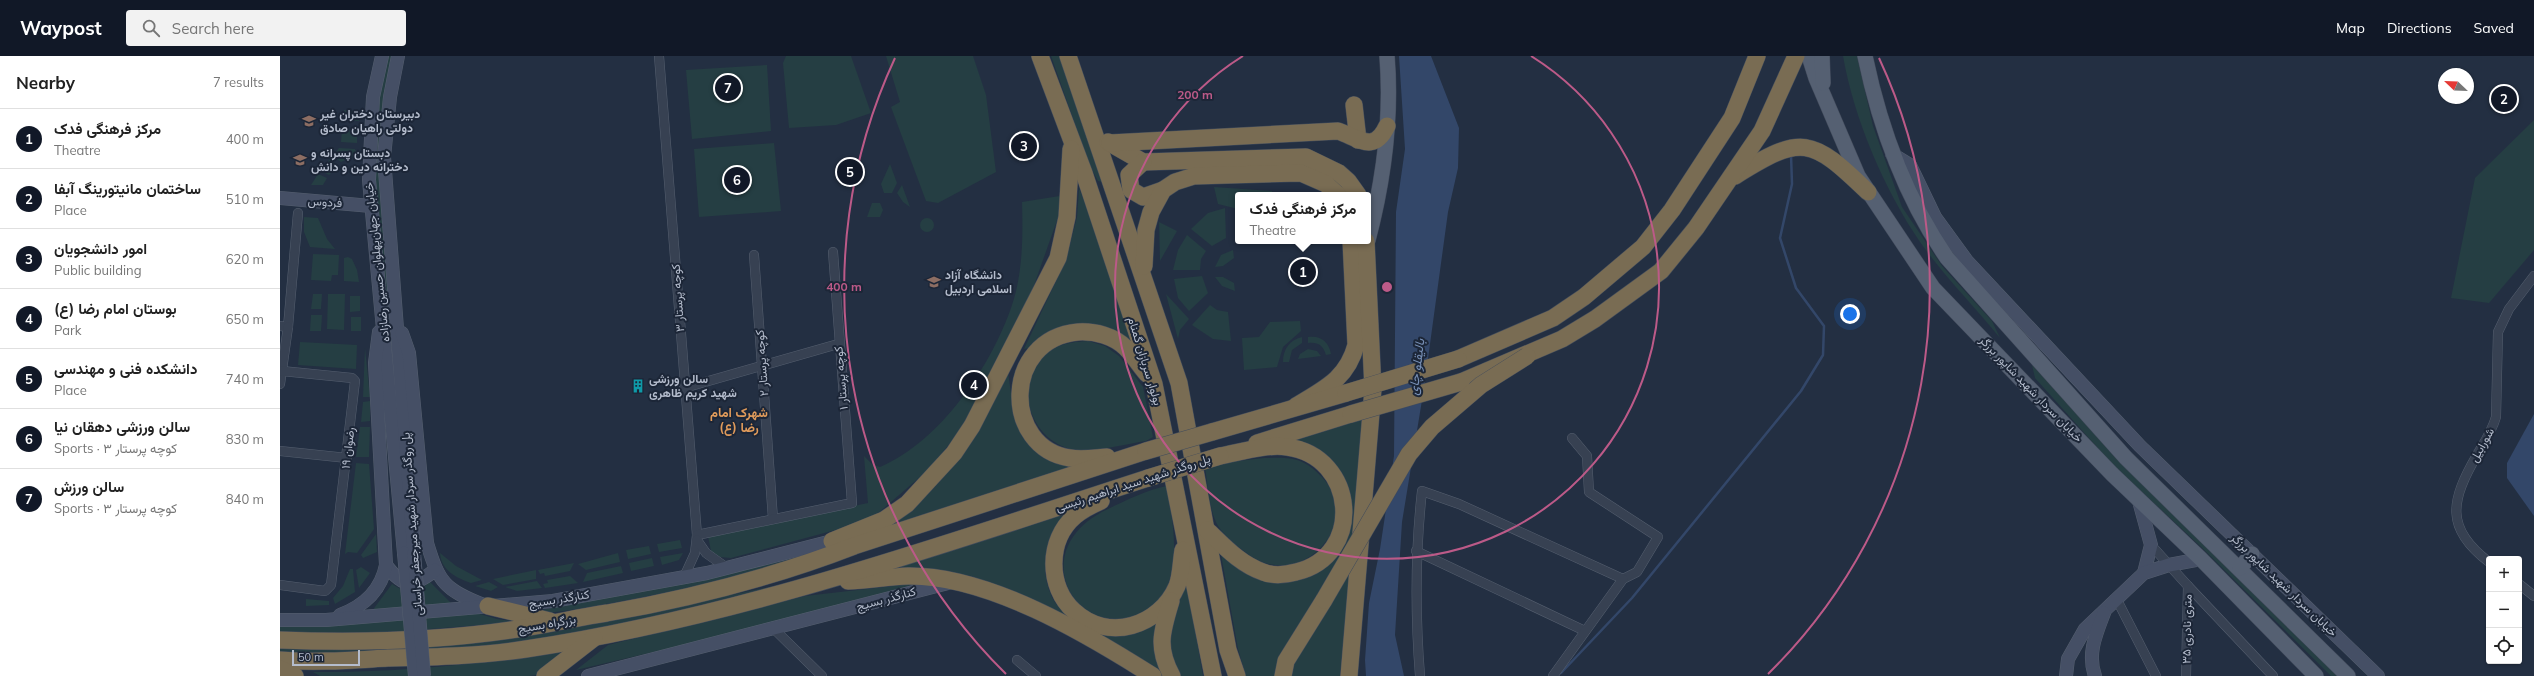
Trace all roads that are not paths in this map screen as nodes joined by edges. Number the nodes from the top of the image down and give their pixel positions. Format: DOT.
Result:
graph roads {
  1 [pos="382,56"];
  2 [pos="398,56"];
  3 [pos="659,56"];
  4 [pos="1040,56"];
  5 [pos="1068,56"];
  6 [pos="1387,56"];
  7 [pos="1757,56"];
  8 [pos="1796,56"];
  9 [pos="1809,56"];
  10 [pos="1822,56"];
  11 [pos="1865,56"];
  12 [pos="1824,97"];
  13 [pos="1354,105"];
  14 [pos="1387,126"];
  15 [pos="1093,130"];
  16 [pos="1253,135"];
  17 [pos="1358,140"];
  18 [pos="1071,141"];
  19 [pos="1110,143"];
  20 [pos="1892,154"];
  21 [pos="1254,159"];
  22 [pos="1143,162"];
  23 [pos="1732,178"];
  24 [pos="1163,190"];
  25 [pos="1335,192"];
  26 [pos="1356,192"];
  27 [pos="1868,192"];
  28 [pos="280,198"];
  29 [pos="370,206"];
  30 [pos="298,213"];
  31 [pos="1371,221"];
  32 [pos="1364,244"];
  33 [pos="1364,244"];
  34 [pos="832,252"];
  35 [pos="754,255"];
  36 [pos="1143,274"];
  37 [pos="2534,276"];
  38 [pos="395,312"];
  39 [pos="381,314"];
  40 [pos="284,327"];
  41 [pos="838,344"];
  42 [pos="1371,354"];
  43 [pos="1527,356"];
  44 [pos="762,364"];
  45 [pos="282,371"];
  46 [pos="394,373"];
  47 [pos="280,384"];
  48 [pos="1154,384"];
  49 [pos="684,388"];
  50 [pos="1296,406"];
  51 [pos="1189,438"];
  52 [pos="1572,438"];
  53 [pos="280,451"];
  54 [pos="1146,451"];
  55 [pos="1220,456"];
  56 [pos="347,458"];
  57 [pos="1148,478"];
  58 [pos="2139,501"];
  59 [pos="773,519"];
  60 [pos="1207,530"];
  61 [pos="1185,534"];
  62 [pos="697,538"];
  63 [pos="832,541"];
  64 [pos="2150,545"];
  65 [pos="1416,551"];
  66 [pos="409,553"];
  67 [pos="2252,554"];
  68 [pos="2201,559"];
  69 [pos="2486,560"];
  70 [pos="807,564"];
  71 [pos="386,565"];
  72 [pos="2169,565"];
  73 [pos="727,568"];
  74 [pos="2240,568"];
  75 [pos="435,570"];
  76 [pos="2144,573"];
  77 [pos="684,577"];
  78 [pos="1623,579"];
  79 [pos="952,582"];
  80 [pos="280,585"];
  81 [pos="806,585"];
  82 [pos="2188,586"];
  83 [pos="2522,586"];
  84 [pos="1172,595"];
  85 [pos="2534,596"];
  86 [pos="2116,598"];
  87 [pos="488,606"];
  88 [pos="2106,607"];
  89 [pos="280,620"];
  90 [pos="326,620"];
  91 [pos="556,622"];
  92 [pos="774,629"];
  93 [pos="1585,631"];
  94 [pos="597,636"];
  95 [pos="280,640"];
  96 [pos="280,660"];
  97 [pos="1017,660"];
  98 [pos="280,668"];
  99 [pos="2269,674"];
  100 [pos="295,676"];
  101 [pos="415,676"];
  102 [pos="424,676"];
  103 [pos="545,676"];
  104 [pos="588,676"];
  105 [pos="822,676"];
  106 [pos="1036,676"];
  107 [pos="1153,676"];
  108 [pos="1172,676"];
  109 [pos="1213,676"];
  110 [pos="1236,676"];
  111 [pos="1283,676"];
  112 [pos="1349,676"];
  113 [pos="1420,676"];
  114 [pos="1553,676"];
  115 [pos="2066,676"];
  116 [pos="2095,676"];
  117 [pos="2156,676"];
  118 [pos="2186,676"];
  119 [pos="2316,676"];
  120 [pos="2348,676"];
  121 [pos="2378,676"];
  1 -- 29 [label="main road, خیابان جهان‌پهلوان حسین رضا‌زاده"];
  2 -- 38 [label="main road, خیابان جهان‌پهلوان حسین رضا‌زاده"];
  3 -- 49 [label="street, کوچه پرستار ۳"];
  4 -- 18 [label="highway, بولوار سربازان گمنام"];
  5 -- 15 [label="highway, بولوار سربازان گمنام"];
  6 -- 14 [label="main road"];
  7 -- 50 [label="highway, پل روگذر شهید سید ابراهیم رئیسی, bridge"];
  8 -- 23 [label="highway"];
  9 -- 12 [label="main road, خیابان سردار شهید شاپور برزگر"];
  10 -- 12 [label="main road"];
  11 -- 20 [label="main road, خیابان سردار شهید شاپور برزگر"];
  12 -- 27 [label="main road, خیابان سردار شهید شاپور برزگر"];
  13 -- 17 [label="highway"];
  14 -- 17 [label="highway"];
  14 -- 31 [label="main road"];
  15 -- 19 [label="highway"];
  15 -- 36 [label="highway, بولوار سربازان گمنام"];
  16 -- 17 [label="highway"];
  16 -- 19 [label="highway"];
  16 -- 21 [label="highway"];
  18 -- 48 [label="highway, بولوار سربازان گمنام"];
  18 -- 63 [label="highway"];
  19 -- 22 [label="highway"];
  20 -- 67 [label="main road, خیابان سردار شهید شاپور برزگر"];
  20 -- 74 [label="main road, خیابان سردار شهید شاپور برزگر"];
  21 -- 22 [label="highway"];
  21 -- 26 [label="highway"];
  22 -- 24 [label="highway"];
  23 -- 27 [label="highway"];
  23 -- 43 [label="highway"];
  24 -- 25 [label="highway"];
  24 -- 36 [label="highway"];
  27 -- 58 [label="main road, خیابان سردار شهید شاپور برزگر"];
  28 -- 29 [label="main road, فردوس"];
  29 -- 39 [label="main road, خیابان جهان‌پهلوان حسین رضا‌زاده"];
  30 -- 40 [label="street"];
  32 -- 42 [label="highway"];
  33 -- 50 [label="highway"];
  34 -- 41 [label="street, کوچه پرستار ۱"];
  35 -- 44 [label="street, کوچه پرستار ۲"];
  36 -- 51 [label="highway, بولوار سربازان گمنام"];
  37 -- 69 [label="street, شورابیل"];
  38 -- 46 [label="main road, خیابان جهان‌پهلوان حسین رضا‌زاده"];
  38 -- 75 [label="main road"];
  39 -- 46 [label="main road, خیابان جهان‌پهلوان حسین رضا‌زاده"];
  39 -- 71 [label="main road"];
  40 -- 45 [label="street"];
  41 -- 44 [label="street"];
  41 -- 59 [label="street, کوچه پرستار ۱"];
  42 -- 51 [label="highway"];
  42 -- 112 [label="highway"];
  43 -- 55 [label="highway, پل روگذر شهید سید ابراهیم رئیسی, bridge"];
  43 -- 111 [label="highway, bridge"];
  44 -- 49 [label="street"];
  44 -- 59 [label="street, کوچه پرستار ۲"];
  45 -- 47 [label="street"];
  45 -- 56 [label="street, رضوان ۱۹"];
  46 -- 66 [label="main road, پل روگذر سردار شهید میرجعفر خراسانی"];
  48 -- 54 [label="highway"];
  48 -- 61 [label="highway, بولوار سربازان گمنام"];
  49 -- 62 [label="street, کوچه پرستار ۳"];
  50 -- 54 [label="highway, پل روگذر شهید سید ابراهیم رئیسی, bridge"];
  51 -- 60 [label="highway, بولوار سربازان گمنام"];
  52 -- 78 [label="street"];
  53 -- 56 [label="street"];
  54 -- 70 [label="highway, پل روگذر شهید سید ابراهیم رئیسی"];
  55 -- 57 [label="highway, پل روگذر شهید سید ابراهیم رئیسی, bridge"];
  55 -- 60 [label="highway"];
  56 -- 80 [label="street, رضوان ۱۹"];
  57 -- 81 [label="highway, پل روگذر شهید سید ابراهیم رئیسی"];
  57 -- 84 [label="highway"];
  58 -- 64 [label="main road"];
  58 -- 68 [label="main road, خیابان سردار شهید شاپور برزگر"];
  59 -- 62 [label="street"];
  60 -- 110 [label="highway, بولوار سربازان گمنام"];
  61 -- 84 [label="highway"];
  61 -- 109 [label="highway, بولوار سربازان گمنام"];
  62 -- 73 [label="street"];
  62 -- 77 [label="street, کوچه پرستار ۳"];
  63 -- 73 [label="main road, کنارگذر بسیج"];
  64 -- 72 [label="street, ۳۵ متری نادری"];
  64 -- 76 [label="main road"];
  65 -- 78 [label="street"];
  65 -- 93 [label="street"];
  65 -- 113 [label="street"];
  66 -- 101 [label="main road, پل روگذر سردار شهید میرجعفر خراسانی, bridge"];
  66 -- 102 [label="main road, پل روگذر سردار شهید میرجعفر خراسانی, bridge"];
  67 -- 74 [label="main road"];
  67 -- 121 [label="main road, خیابان سردار شهید شاپور برزگر"];
  68 -- 72 [label="main road"];
  68 -- 119 [label="main road, خیابان سردار شهید شاپور برزگر"];
  70 -- 91 [label="highway, بزرگراه بسیج"];
  71 -- 75 [label="main road"];
  71 -- 90 [label="main road"];
  72 -- 76 [label="main road"];
  72 -- 82 [label="street, ۳۵ متری نادری"];
  73 -- 77 [label="main road, کنارگذر بسیج"];
  74 -- 120 [label="main road, خیابان سردار شهید شاپور برزگر"];
  75 -- 87 [label="main road"];
  76 -- 86 [label="main road"];
  77 -- 87 [label="main road, کنارگذر بسیج"];
  78 -- 93 [label="street"];
  79 -- 81 [label="highway"];
  79 -- 92 [label="main road, کنارگذر بسیج"];
  79 -- 107 [label="highway"];
  81 -- 94 [label="highway, بزرگراه بسیج"];
  82 -- 99 [label="street"];
  82 -- 118 [label="street, ۳۵ متری نادری"];
  83 -- 85 [label="street"];
  84 -- 108 [label="highway"];
  86 -- 88 [label="main road"];
  86 -- 117 [label="street"];
  87 -- 90 [label="main road, کنارگذر بسیج"];
  87 -- 91 [label="highway"];
  88 -- 115 [label="main road"];
  88 -- 116 [label="main road"];
  89 -- 90 [label="main road, کنارگذر بسیج"];
  91 -- 95 [label="highway, بزرگراه بسیج"];
  92 -- 104 [label="main road, کنارگذر بسیج"];
  92 -- 105 [label="street"];
  93 -- 114 [label="street"];
  94 -- 96 [label="highway, بزرگراه بسیج"];
  94 -- 103 [label="highway"];
  97 -- 106 [label="street"];
  98 -- 100 [label="highway"];
}
